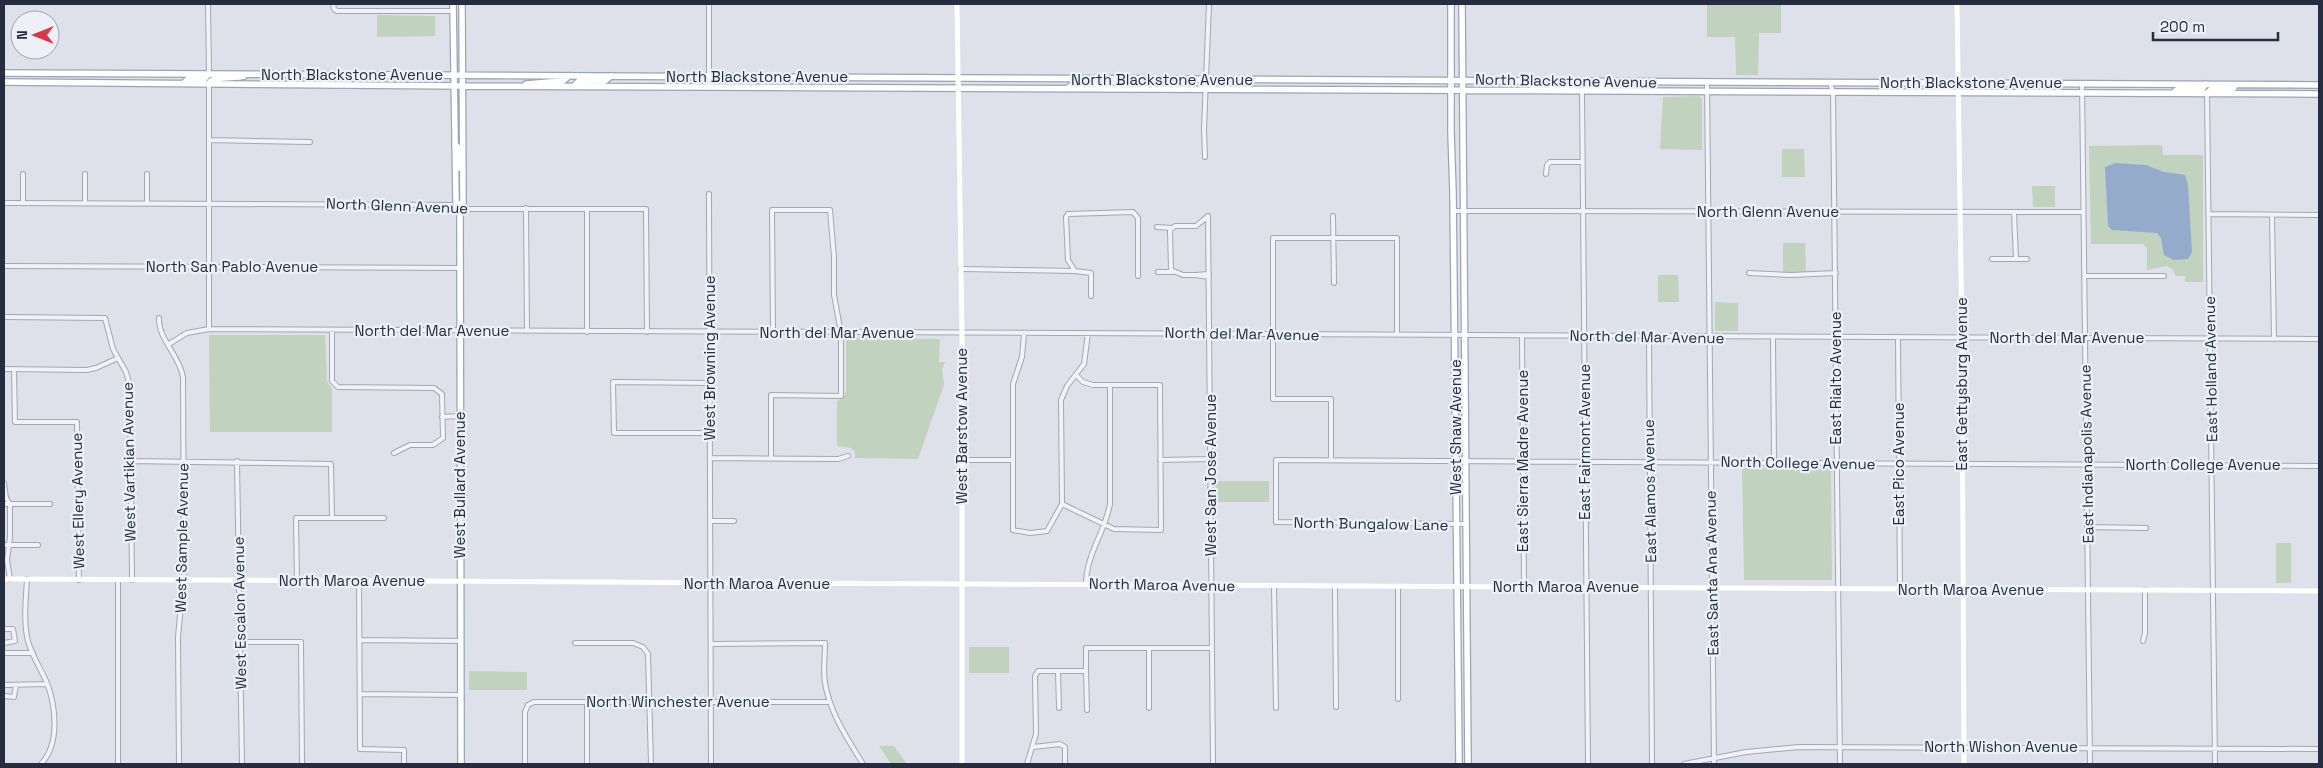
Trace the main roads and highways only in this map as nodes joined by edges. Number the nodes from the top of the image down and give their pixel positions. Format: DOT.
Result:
graph roads {
  1 [pos="453,4"];
  2 [pos="462,4"];
  3 [pos="957,4"];
  4 [pos="1451,4"];
  5 [pos="1462,4"];
  6 [pos="1957,4"];
  7 [pos="4,73"];
  8 [pos="209,74"];
  9 [pos="249,75"];
  10 [pos="454,75"];
  11 [pos="463,75"];
  12 [pos="569,76"];
  13 [pos="611,76"];
  14 [pos="958,78"];
  15 [pos="1116,79"];
  16 [pos="1451,79"];
  17 [pos="1462,79"];
  18 [pos="4,82"];
  19 [pos="1582,82"];
  20 [pos="1617,82"];
  21 [pos="184,83"];
  22 [pos="209,83"];
  23 [pos="1957,83"];
  24 [pos="2205,84"];
  25 [pos="2240,84"];
  26 [pos="2319,85"];
  27 [pos="454,86"];
  28 [pos="463,86"];
  29 [pos="574,86"];
  30 [pos="509,87"];
  31 [pos="959,88"];
  32 [pos="1068,88"];
  33 [pos="1451,90"];
  34 [pos="1462,90"];
  35 [pos="1529,90"];
  36 [pos="1582,91"];
  37 [pos="1957,92"];
  38 [pos="2173,93"];
  39 [pos="2207,93"];
  40 [pos="2319,94"];
  41 [pos="454,143"];
  42 [pos="463,184"];
  43 [pos="460,206"];
  44 [pos="4,579"];
  45 [pos="461,582"];
  46 [pos="961,585"];
  47 [pos="1457,587"];
  48 [pos="1466,587"];
  49 [pos="1964,590"];
  50 [pos="2319,591"];
  51 [pos="461,764"];
  52 [pos="962,764"];
  53 [pos="1459,764"];
  54 [pos="1468,764"];
  55 [pos="1964,764"];
  1 -- 10 [label="main road, West Bullard Avenue"];
  2 -- 11 [label="main road, West Bullard Avenue"];
  3 -- 14 [label="main road, West Barstow Avenue"];
  4 -- 16 [label="main road, West Shaw Avenue"];
  5 -- 17 [label="main road, West Shaw Avenue"];
  6 -- 23 [label="main road, East Gettysburg Avenue"];
  7 -- 8 [label="main road, North Blackstone Avenue"];
  8 -- 9 [label="main road, North Blackstone Avenue"];
  8 -- 21 [label="main road"];
  9 -- 10 [label="main road, North Blackstone Avenue"];
  9 -- 22 [label="main road"];
  10 -- 11 [label="main road, North Blackstone Avenue"];
  10 -- 27 [label="main road, West Bullard Avenue"];
  11 -- 12 [label="main road, North Blackstone Avenue"];
  11 -- 28 [label="main road, West Bullard Avenue"];
  12 -- 13 [label="main road, North Blackstone Avenue"];
  12 -- 30 [label="main road"];
  13 -- 14 [label="main road, North Blackstone Avenue"];
  13 -- 29 [label="main road"];
  14 -- 15 [label="main road, North Blackstone Avenue"];
  14 -- 31 [label="main road, West Barstow Avenue"];
  15 -- 16 [label="main road, North Blackstone Avenue"];
  15 -- 32 [label="main road"];
  16 -- 17 [label="main road, North Blackstone Avenue"];
  16 -- 33 [label="main road, West Shaw Avenue"];
  17 -- 19 [label="main road, North Blackstone Avenue"];
  17 -- 34 [label="main road, West Shaw Avenue"];
  18 -- 21 [label="main road, North Blackstone Avenue"];
  19 -- 20 [label="main road, North Blackstone Avenue"];
  19 -- 35 [label="main road"];
  20 -- 23 [label="main road, North Blackstone Avenue"];
  20 -- 36 [label="main road"];
  21 -- 22 [label="main road, North Blackstone Avenue"];
  22 -- 27 [label="main road, North Blackstone Avenue"];
  23 -- 24 [label="main road, North Blackstone Avenue"];
  23 -- 37 [label="main road, East Gettysburg Avenue"];
  24 -- 25 [label="main road, North Blackstone Avenue"];
  24 -- 38 [label="main road"];
  25 -- 26 [label="main road, North Blackstone Avenue"];
  25 -- 39 [label="main road"];
  27 -- 28 [label="main road, North Blackstone Avenue"];
  27 -- 41 [label="main road, West Bullard Avenue"];
  28 -- 30 [label="main road, North Blackstone Avenue"];
  28 -- 42 [label="main road, West Bullard Avenue"];
  29 -- 30 [label="main road, North Blackstone Avenue"];
  29 -- 31 [label="main road, North Blackstone Avenue"];
  31 -- 32 [label="main road, North Blackstone Avenue"];
  31 -- 46 [label="main road, West Barstow Avenue"];
  32 -- 33 [label="main road, North Blackstone Avenue"];
  33 -- 34 [label="main road, North Blackstone Avenue"];
  33 -- 47 [label="main road, West Shaw Avenue"];
  34 -- 35 [label="main road, North Blackstone Avenue"];
  34 -- 48 [label="main road, West Shaw Avenue"];
  35 -- 36 [label="main road, North Blackstone Avenue"];
  36 -- 37 [label="main road, North Blackstone Avenue"];
  37 -- 38 [label="main road, North Blackstone Avenue"];
  37 -- 49 [label="main road, East Gettysburg Avenue"];
  38 -- 39 [label="main road, North Blackstone Avenue"];
  39 -- 40 [label="main road, North Blackstone Avenue"];
  41 -- 42 [label="main road"];
  41 -- 43 [label="main road, West Bullard Avenue"];
  42 -- 43 [label="main road, West Bullard Avenue"];
  43 -- 45 [label="main road, West Bullard Avenue"];
  44 -- 45 [label="main road, North Maroa Avenue"];
  45 -- 46 [label="main road, North Maroa Avenue"];
  45 -- 51 [label="main road, West Bullard Avenue"];
  46 -- 47 [label="main road, North Maroa Avenue"];
  46 -- 52 [label="main road, West Barstow Avenue"];
  47 -- 48 [label="main road, North Maroa Avenue"];
  47 -- 53 [label="main road, West Shaw Avenue"];
  48 -- 49 [label="main road, North Maroa Avenue"];
  48 -- 54 [label="main road, West Shaw Avenue"];
  49 -- 50 [label="main road, North Maroa Avenue"];
  49 -- 55 [label="main road, East Gettysburg Avenue"];
}
